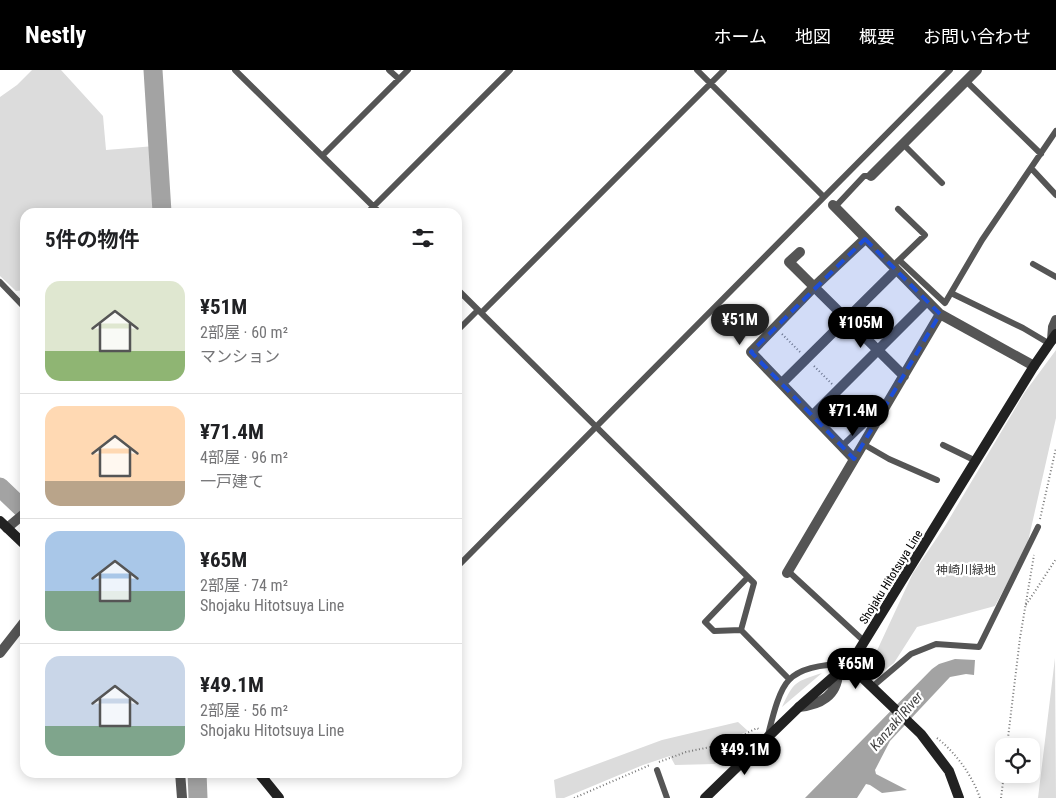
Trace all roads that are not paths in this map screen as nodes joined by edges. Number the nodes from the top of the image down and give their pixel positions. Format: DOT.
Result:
graph roads {
  1 [pos="235,70"];
  2 [pos="389,70"];
  3 [pos="408,70"];
  4 [pos="510,70"];
  5 [pos="698,70"];
  6 [pos="724,70"];
  7 [pos="950,70"];
  8 [pos="977,70"];
  9 [pos="399,79"];
  10 [pos="966,81"];
  11 [pos="711,84"];
  12 [pos="1056,131"];
  13 [pos="903,144"];
  14 [pos="1040,154"];
  15 [pos="322,156"];
  16 [pos="1031,168"];
  17 [pos="871,176"];
  18 [pos="942,183"];
  19 [pos="1056,195"];
  20 [pos="824,197"];
  21 [pos="834,206"];
  22 [pos="374,207"];
  23 [pos="898,209"];
  24 [pos="865,239"];
  25 [pos="800,252"];
  26 [pos="1033,264"];
  27 [pos="896,266"];
  28 [pos="1056,276"];
  29 [pos="0,282"];
  30 [pos="815,286"];
  31 [pos="951,293"];
  32 [pos="462,294"];
  33 [pos="927,301"];
  34 [pos="20,303"];
  35 [pos="479,311"];
  36 [pos="940,314"];
  37 [pos="847,318"];
  38 [pos="1056,320"];
  39 [pos="462,326"];
  40 [pos="1053,339"];
  41 [pos="879,349"];
  42 [pos="1034,366"];
  43 [pos="904,376"];
  44 [pos="782,384"];
  45 [pos="813,415"];
  46 [pos="868,421"];
  47 [pos="596,426"];
  48 [pos="863,444"];
  49 [pos="943,445"];
  50 [pos="842,446"];
  51 [pos="854,459"];
  52 [pos="976,461"];
  53 [pos="937,480"];
  54 [pos="20,516"];
  55 [pos="4,524"];
  56 [pos="1038,527"];
  57 [pos="20,540"];
  58 [pos="462,562"];
  59 [pos="788,572"];
  60 [pos="748,577"];
  61 [pos="20,627"];
  62 [pos="741,630"];
  63 [pos="865,642"];
  64 [pos="0,653"];
  65 [pos="848,664"];
  66 [pos="789,679"];
  67 [pos="872,687"];
  68 [pos="768,736"];
  69 [pos="657,770"];
  70 [pos="180,778"];
  71 [pos="263,778"];
  72 [pos="182,798"];
  73 [pos="279,798"];
  74 [pos="666,798"];
  75 [pos="705,798"];
  76 [pos="959,798"];
  1 -- 15 [label="lane"];
  2 -- 9 [label="lane"];
  3 -- 9 [label="lane"];
  4 -- 22 [label="lane"];
  5 -- 11 [label="lane"];
  6 -- 11 [label="lane"];
  7 -- 20 [label="lane"];
  8 -- 10 [label="street"];
  9 -- 15 [label="lane"];
  10 -- 13 [label="street"];
  10 -- 14 [label="lane"];
  11 -- 20 [label="lane"];
  11 -- 35 [label="lane"];
  12 -- 14 [label="lane"];
  13 -- 17 [label="street"];
  13 -- 18 [label="lane"];
  14 -- 16 [label="lane"];
  15 -- 22 [label="lane"];
  16 -- 19 [label="lane"];
  16 -- 31 [label="lane"];
  17 -- 21 [label="lane"];
  20 -- 47 [label="lane"];
  21 -- 24 [label="street"];
  23 -- 27 [label="lane"];
  24 -- 27 [label="street"];
  24 -- 30 [label="street"];
  25 -- 30 [label="street"];
  26 -- 28 [label="lane"];
  27 -- 31 [label="lane"];
  27 -- 33 [label="street"];
  27 -- 37 [label="street"];
  29 -- 34 [label="lane"];
  30 -- 37 [label="street"];
  30 -- 44 [label="street"];
  31 -- 40 [label="lane"];
  32 -- 35 [label="lane"];
  33 -- 36 [label="street"];
  33 -- 41 [label="street"];
  35 -- 39 [label="lane"];
  35 -- 47 [label="lane"];
  36 -- 42 [label="street"];
  36 -- 43 [label="street"];
  37 -- 41 [label="street"];
  37 -- 44 [label="street"];
  38 -- 40 [label="street"];
  40 -- 42 [label="main road, Shojaku Hitotsuya Line"];
  41 -- 43 [label="street"];
  41 -- 45 [label="street"];
  42 -- 52 [label="main road, Shojaku Hitotsuya Line"];
  43 -- 48 [label="street"];
  44 -- 45 [label="street"];
  45 -- 50 [label="street"];
  46 -- 50 [label="lane"];
  47 -- 58 [label="lane"];
  47 -- 60 [label="lane"];
  48 -- 51 [label="street"];
  48 -- 53 [label="lane"];
  49 -- 52 [label="lane"];
  50 -- 51 [label="street"];
  51 -- 59 [label="street"];
  52 -- 63 [label="main road, Shojaku Hitotsuya Line"];
  54 -- 55 [label="street"];
  55 -- 57 [label="main road"];
  56 -- 67 [label="lane"];
  59 -- 63 [label="lane"];
  60 -- 62 [label="lane"];
  60 -- 62 [label="lane"];
  61 -- 64 [label="street"];
  62 -- 66 [label="lane"];
  63 -- 65 [label="main road, Shojaku Hitotsuya Line"];
  65 -- 66 [label="lane"];
  65 -- 67 [label="main road"];
  65 -- 68 [label="main road, Shojaku Hitotsuya Line"];
  66 -- 68 [label="lane"];
  67 -- 76 [label="main road"];
  68 -- 75 [label="main road, Shojaku Hitotsuya Line"];
  69 -- 74 [label="lane"];
  70 -- 72 [label="street"];
  71 -- 73 [label="main road"];
}
